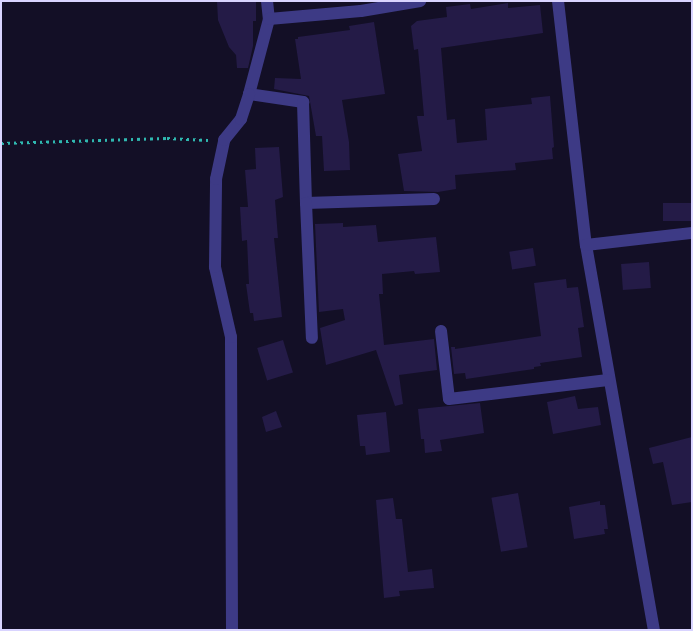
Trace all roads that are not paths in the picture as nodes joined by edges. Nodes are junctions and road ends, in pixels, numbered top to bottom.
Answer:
1 (267, 1) edge
2 (420, 1) edge
3 (558, 1) edge
4 (270, 19) junction
5 (250, 94) junction
6 (434, 199) dead end
7 (306, 203) junction
8 (692, 233) edge
9 (586, 245) junction
10 (441, 331) dead end
11 (312, 338) dead end
12 (608, 380) junction
13 (232, 630) edge
14 (654, 630) edge

1 - 4 street
2 - 4 street
3 - 9 street
4 - 5 street
5 - 7 street
5 - 13 street
6 - 7 street
7 - 11 street
8 - 9 street
9 - 12 street
10 - 12 street
12 - 14 street

